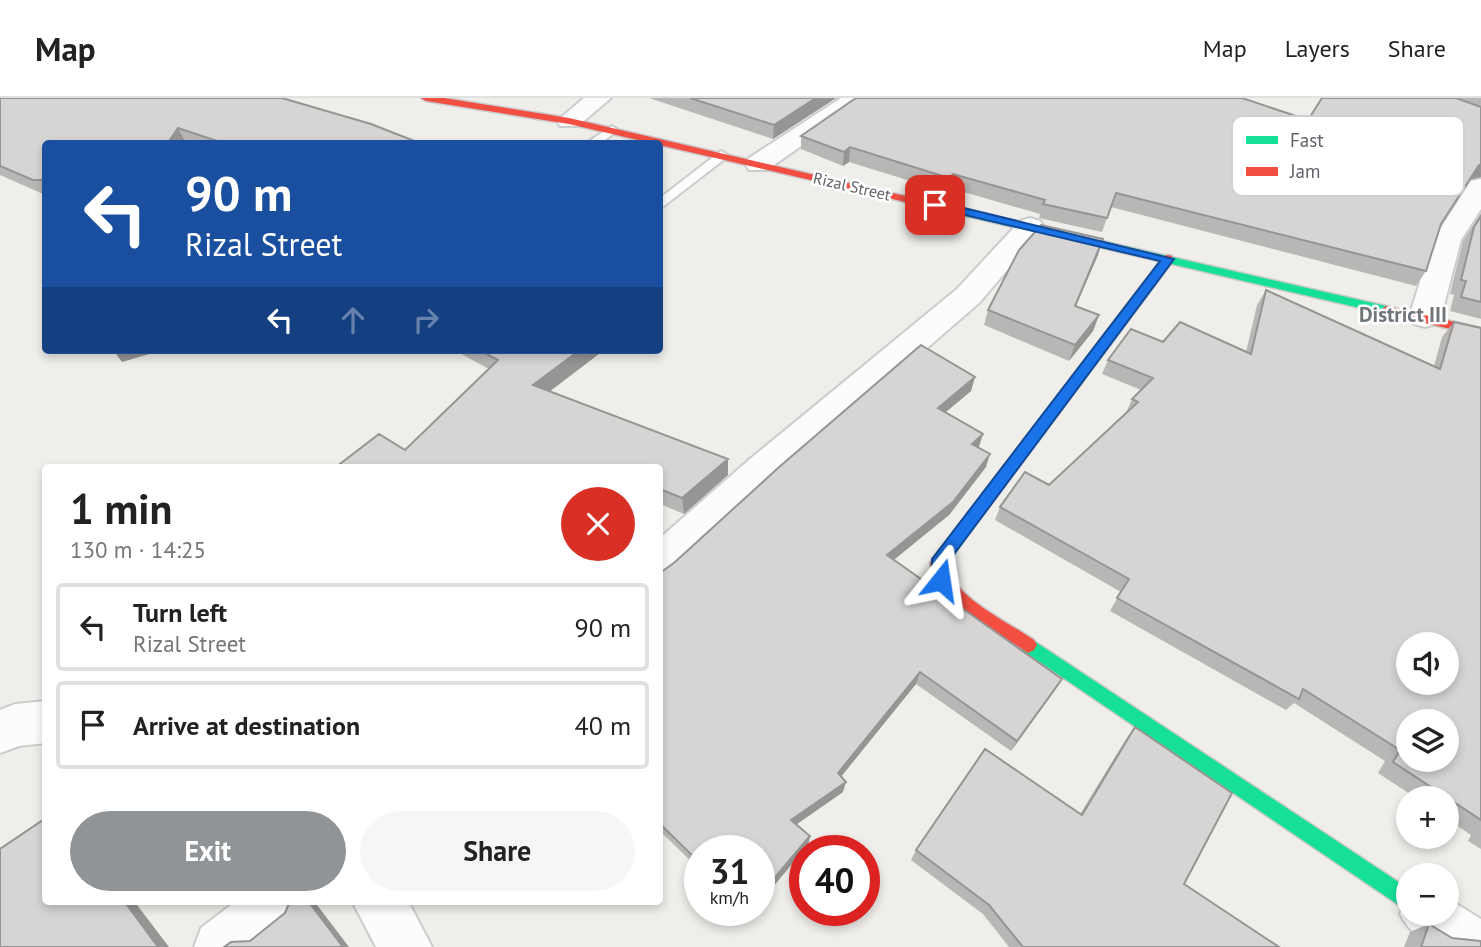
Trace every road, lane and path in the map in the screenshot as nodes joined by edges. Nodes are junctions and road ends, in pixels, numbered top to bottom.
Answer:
1 (426, 98) edge
2 (600, 98) edge
3 (857, 98) edge
4 (569, 121) junction
5 (612, 130) junction
6 (597, 140) edge
7 (656, 140) edge
8 (663, 142) edge
9 (721, 155) junction
10 (758, 164) junction
11 (1481, 187) edge
12 (663, 203) edge
13 (1030, 227) junction
14 (1168, 259) junction
15 (1425, 317) junction
16 (1481, 332) edge
17 (663, 559) edge
18 (42, 723) edge
19 (0, 732) edge
20 (1396, 893) edge
21 (273, 905) edge
22 (380, 905) edge
23 (1444, 926) edge
24 (220, 947) edge
25 (406, 947) edge
26 (1476, 947) edge

1 - 4 main road, Rizal Street
2 - 4 street
3 - 10 street
4 - 5 main road, Rizal Street
5 - 6 lane
5 - 7 main road, Rizal Street
8 - 9 main road, Rizal Street
9 - 10 main road, Rizal Street
9 - 12 lane
10 - 13 main road, Rizal Street
11 - 15 street
13 - 14 main road, Rizal Street
13 - 17 street
14 - 15 main road, Rizal Street
14 - 20 main road
15 - 16 main road, Rizal Street
18 - 19 street
21 - 24 street
22 - 25 street
23 - 26 street

